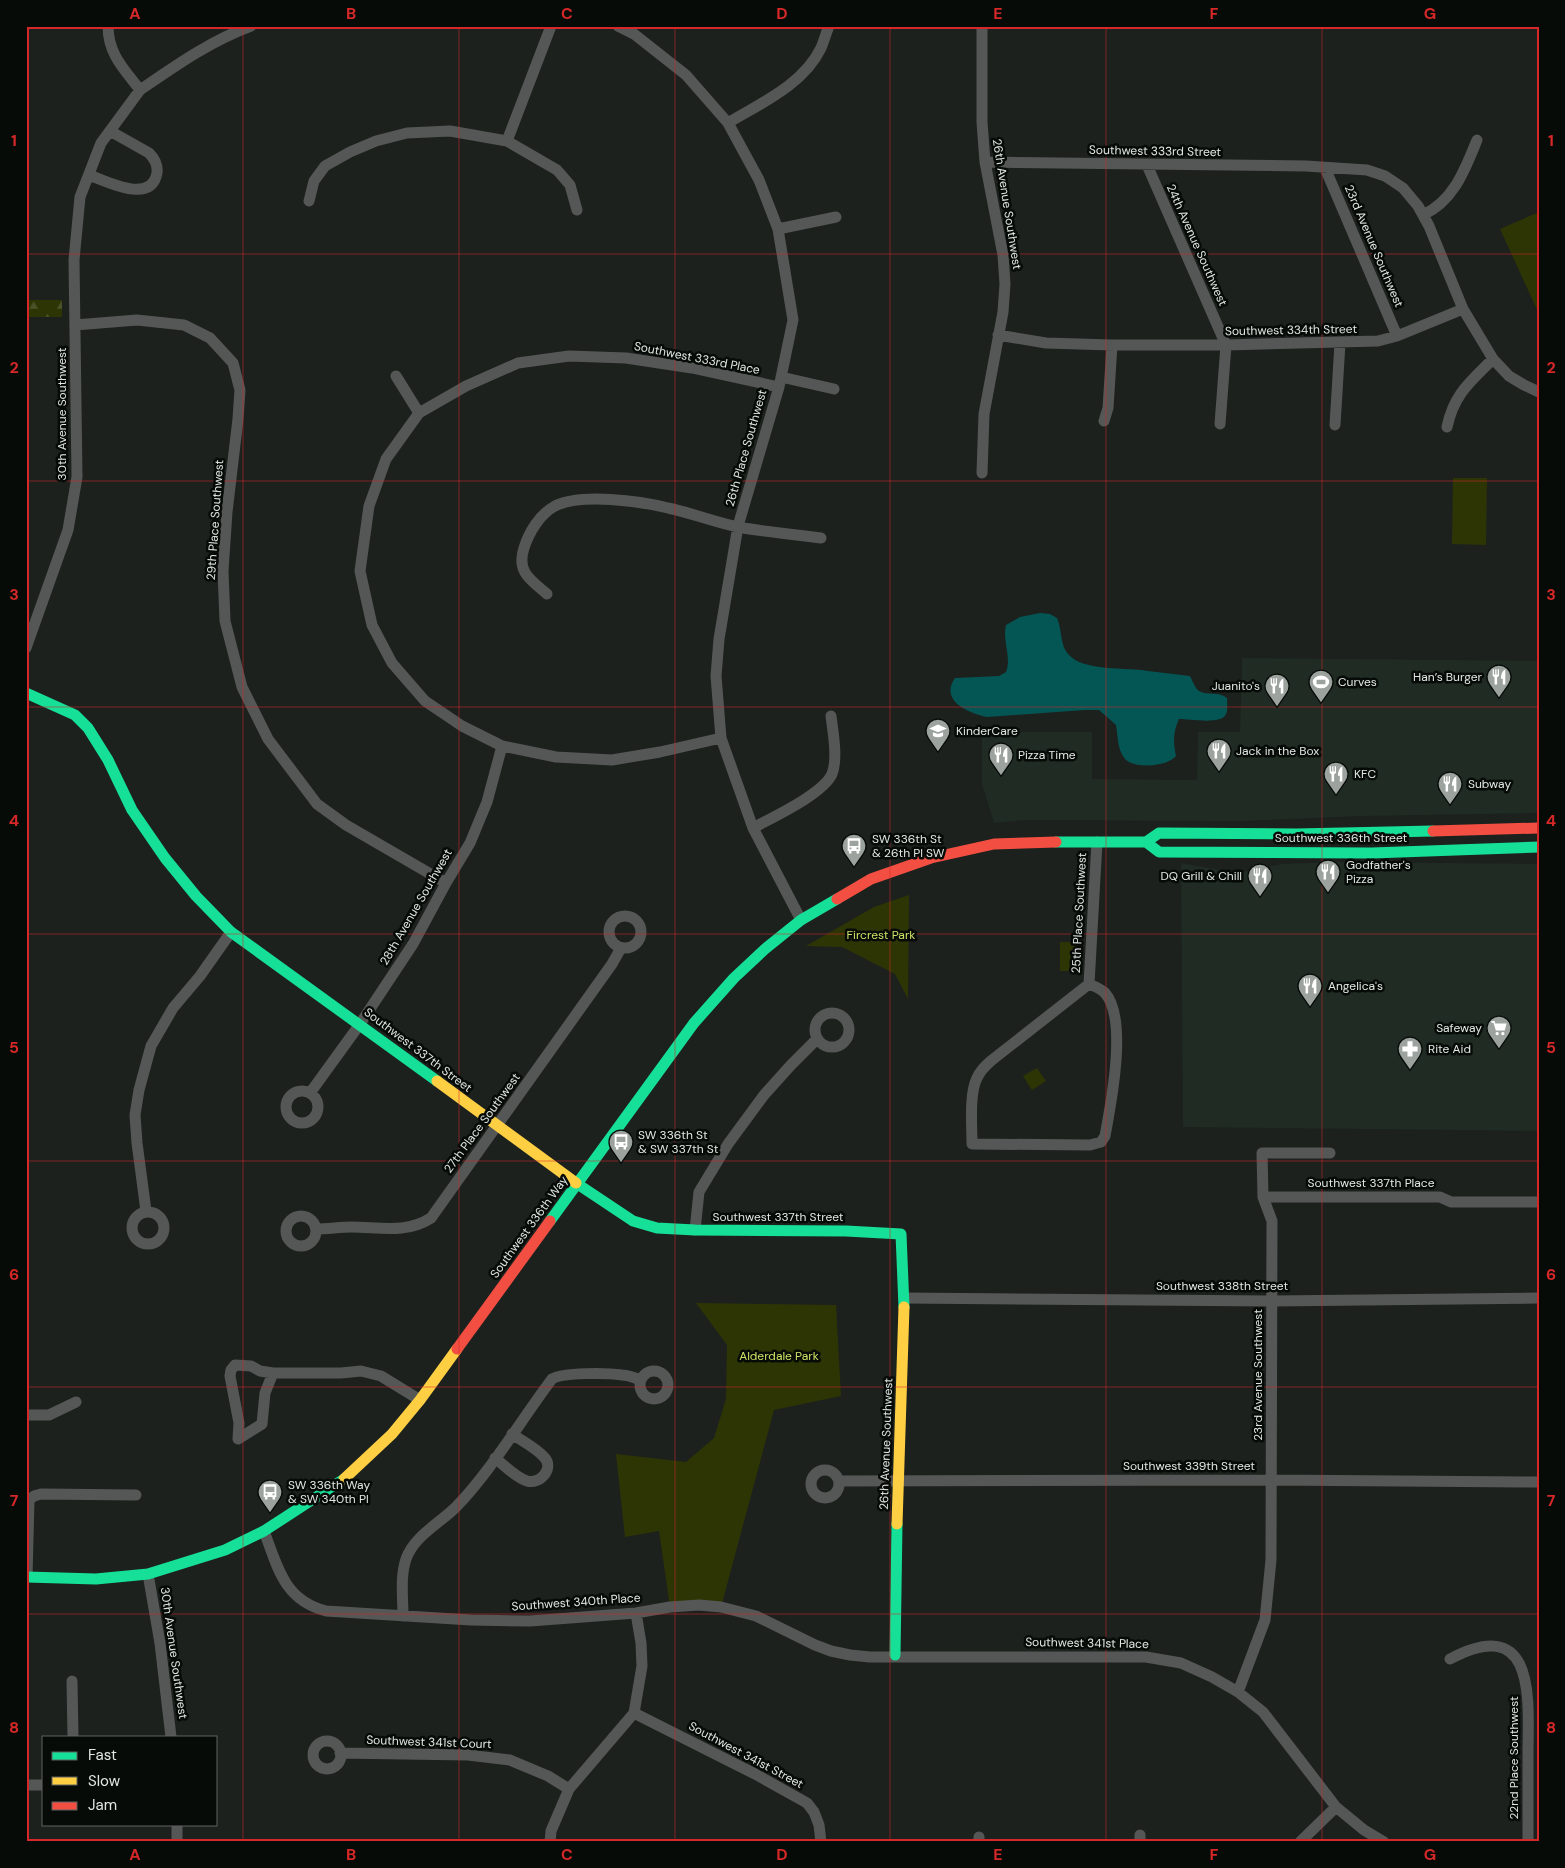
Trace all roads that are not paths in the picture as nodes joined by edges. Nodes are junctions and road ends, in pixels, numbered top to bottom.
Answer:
1 (108, 26) edge
2 (251, 26) edge
3 (552, 26) edge
4 (618, 26) edge
5 (829, 26) edge
6 (982, 26) edge
7 (140, 90) junction
8 (728, 123) junction
9 (110, 131) junction
10 (1476, 140) dead end
11 (507, 141) junction
12 (986, 162) junction
13 (1148, 165) junction
14 (1325, 168) junction
15 (89, 175) junction
16 (309, 201) dead end
17 (577, 210) dead end
18 (1423, 215) junction
19 (836, 217) dead end
20 (778, 229) junction
21 (1463, 309) junction
22 (75, 325) junction
23 (998, 336) junction
24 (1397, 336) junction
25 (1340, 343) junction
26 (1112, 345) junction
27 (1226, 345) junction
28 (1493, 359) junction
29 (396, 376) dead end
30 (780, 382) junction
31 (834, 389) dead end
32 (1539, 392) edge
33 (419, 413) junction
34 (1104, 421) dead end
35 (1220, 424) dead end
36 (1335, 425) dead end
37 (1447, 427) dead end
38 (982, 473) dead end
39 (738, 526) junction
40 (821, 538) dead end
41 (547, 594) dead end
42 (26, 648) edge
43 (26, 693) edge
44 (831, 716) dead end
45 (721, 738) junction
46 (502, 746) junction
47 (753, 828) junction
48 (1539, 828) edge
49 (1400, 832) junction
50 (1097, 842) junction
51 (1146, 842) junction
52 (1539, 847) edge
53 (1348, 853) junction
54 (446, 883) junction
55 (801, 920) junction
56 (231, 932) junction
57 (621, 948) dead end
58 (1089, 984) junction
59 (360, 1024) junction
60 (817, 1039) dead end
61 (310, 1093) dead end
62 (497, 1127) junction
63 (1330, 1152) dead end
64 (577, 1184) junction
65 (1263, 1197) junction
66 (1539, 1202) edge
67 (146, 1211) dead end
68 (316, 1230) dead end
69 (694, 1230) junction
70 (902, 1234) joint
71 (904, 1298) junction
72 (1539, 1298) edge
73 (1272, 1301) junction
74 (273, 1373) junction
75 (641, 1380) dead end
76 (420, 1400) junction
77 (76, 1402) dead end
78 (26, 1415) edge
79 (512, 1434) junction
80 (495, 1458) junction
81 (1272, 1480) junction
82 (839, 1481) dead end
83 (898, 1481) junction
84 (1539, 1482) edge
85 (136, 1495) dead end
86 (264, 1531) junction
87 (148, 1574) junction
88 (26, 1577) edge
89 (636, 1613) junction
90 (403, 1616) junction
91 (895, 1655) junction
92 (1450, 1659) dead end
93 (72, 1681) dead end
94 (1238, 1692) junction
95 (634, 1713) junction
96 (73, 1736) edge
97 (172, 1736) edge
98 (340, 1753) dead end
99 (26, 1785) edge
100 (42, 1785) edge
101 (570, 1789) junction
102 (1336, 1807) junction
103 (177, 1826) edge
104 (177, 1842) edge
105 (550, 1842) edge
106 (821, 1842) edge
107 (1300, 1842) edge
108 (1384, 1842) edge
109 (1528, 1842) edge

1 - 7 street
2 - 7 street, 30th Avenue Southwest
3 - 11 street
4 - 8 street, 26th Place Southwest
5 - 8 street
6 - 12 street, 26th Avenue Southwest
7 - 9 street, 30th Avenue Southwest
8 - 20 street, 26th Place Southwest
9 - 15 street, 30th Avenue Southwest
9 - 15 street
10 - 18 street
11 - 16 street
11 - 17 street
12 - 13 street, Southwest 333rd Street
12 - 23 street, 26th Avenue Southwest
13 - 14 street, Southwest 333rd Street
13 - 27 street, 24th Avenue Southwest
14 - 18 street
14 - 24 street, 23rd Avenue Southwest
15 - 22 street, 30th Avenue Southwest
18 - 21 street
19 - 20 street
20 - 30 street, 26th Place Southwest
21 - 24 street, Southwest 334th Street
21 - 28 street
22 - 42 street, 30th Avenue Southwest
22 - 54 street, 29th Place Southwest
23 - 26 street, Southwest 334th Street
23 - 38 street, 26th Avenue Southwest
24 - 25 street, Southwest 334th Street
25 - 27 street, Southwest 334th Street
25 - 36 street
26 - 27 street, Southwest 334th Street
26 - 34 street
27 - 35 street, 24th Avenue Southwest
28 - 32 street
28 - 37 street
29 - 33 street
30 - 31 street, Southwest 333rd Place
30 - 33 street, Southwest 333rd Place
30 - 39 street, 26th Place Southwest
33 - 46 street
39 - 40 street
39 - 41 street
39 - 45 street, 26th Place Southwest
43 - 56 main road, Southwest 337th Street
44 - 47 street
45 - 46 street
45 - 47 street, 26th Place Southwest
46 - 54 street, 28th Avenue Southwest
47 - 55 street, 26th Place Southwest
48 - 49 main road, Southwest 336th Street
49 - 51 main road, Southwest 336th Street
49 - 53 main road
50 - 51 main road, Southwest 336th Street
50 - 55 main road, Southwest 336th Street
50 - 58 street, 25th Place Southwest
51 - 53 main road, Southwest 336th Street
52 - 53 main road, Southwest 336th Street
54 - 59 street, 28th Avenue Southwest
55 - 64 main road, Southwest 336th Way
56 - 59 main road, Southwest 337th Street
56 - 67 street
57 - 62 street, 27th Place Southwest
58 - 58 street, 25th Place Southwest
59 - 61 street, 28th Avenue Southwest
59 - 62 main road, Southwest 337th Street
60 - 69 street
62 - 64 main road, Southwest 337th Street
62 - 68 street, 27th Place Southwest
63 - 65 street, 23rd Avenue Southwest
64 - 69 main road, Southwest 337th Street
64 - 76 main road, Southwest 336th Way
65 - 66 street, Southwest 337th Place
65 - 73 street, 23rd Avenue Southwest
69 - 70 main road, Southwest 337th Street
70 - 71 main road, 26th Avenue Southwest
71 - 73 street, Southwest 338th Street
71 - 83 main road, 26th Avenue Southwest
72 - 73 street, Southwest 338th Street
73 - 81 street, 23rd Avenue Southwest
74 - 74 street
74 - 76 street
75 - 79 street
76 - 86 main road, Southwest 336th Way
77 - 78 street
79 - 80 street
79 - 80 street
80 - 90 street
81 - 83 street, Southwest 339th Street
81 - 84 street, Southwest 339th Street
81 - 94 street, 23rd Avenue Southwest
82 - 83 street, Southwest 339th Street
83 - 91 main road, 26th Avenue Southwest
85 - 88 street
86 - 87 main road, Southwest 336th Way
86 - 90 street, Southwest 340th Place
87 - 88 main road, Southwest 336th Way
87 - 97 street, 30th Avenue Southwest
89 - 90 street, Southwest 340th Place
89 - 91 street, Southwest 340th Place
89 - 95 street
91 - 94 street, Southwest 341st Place
92 - 109 street, 22nd Place Southwest
93 - 96 street
94 - 102 street, Southwest 341st Place
95 - 101 street
95 - 106 street, Southwest 341st Street
98 - 101 street, Southwest 341st Court
99 - 100 street
101 - 105 street
102 - 107 street
102 - 108 street, Southwest 341st Place
103 - 104 street

